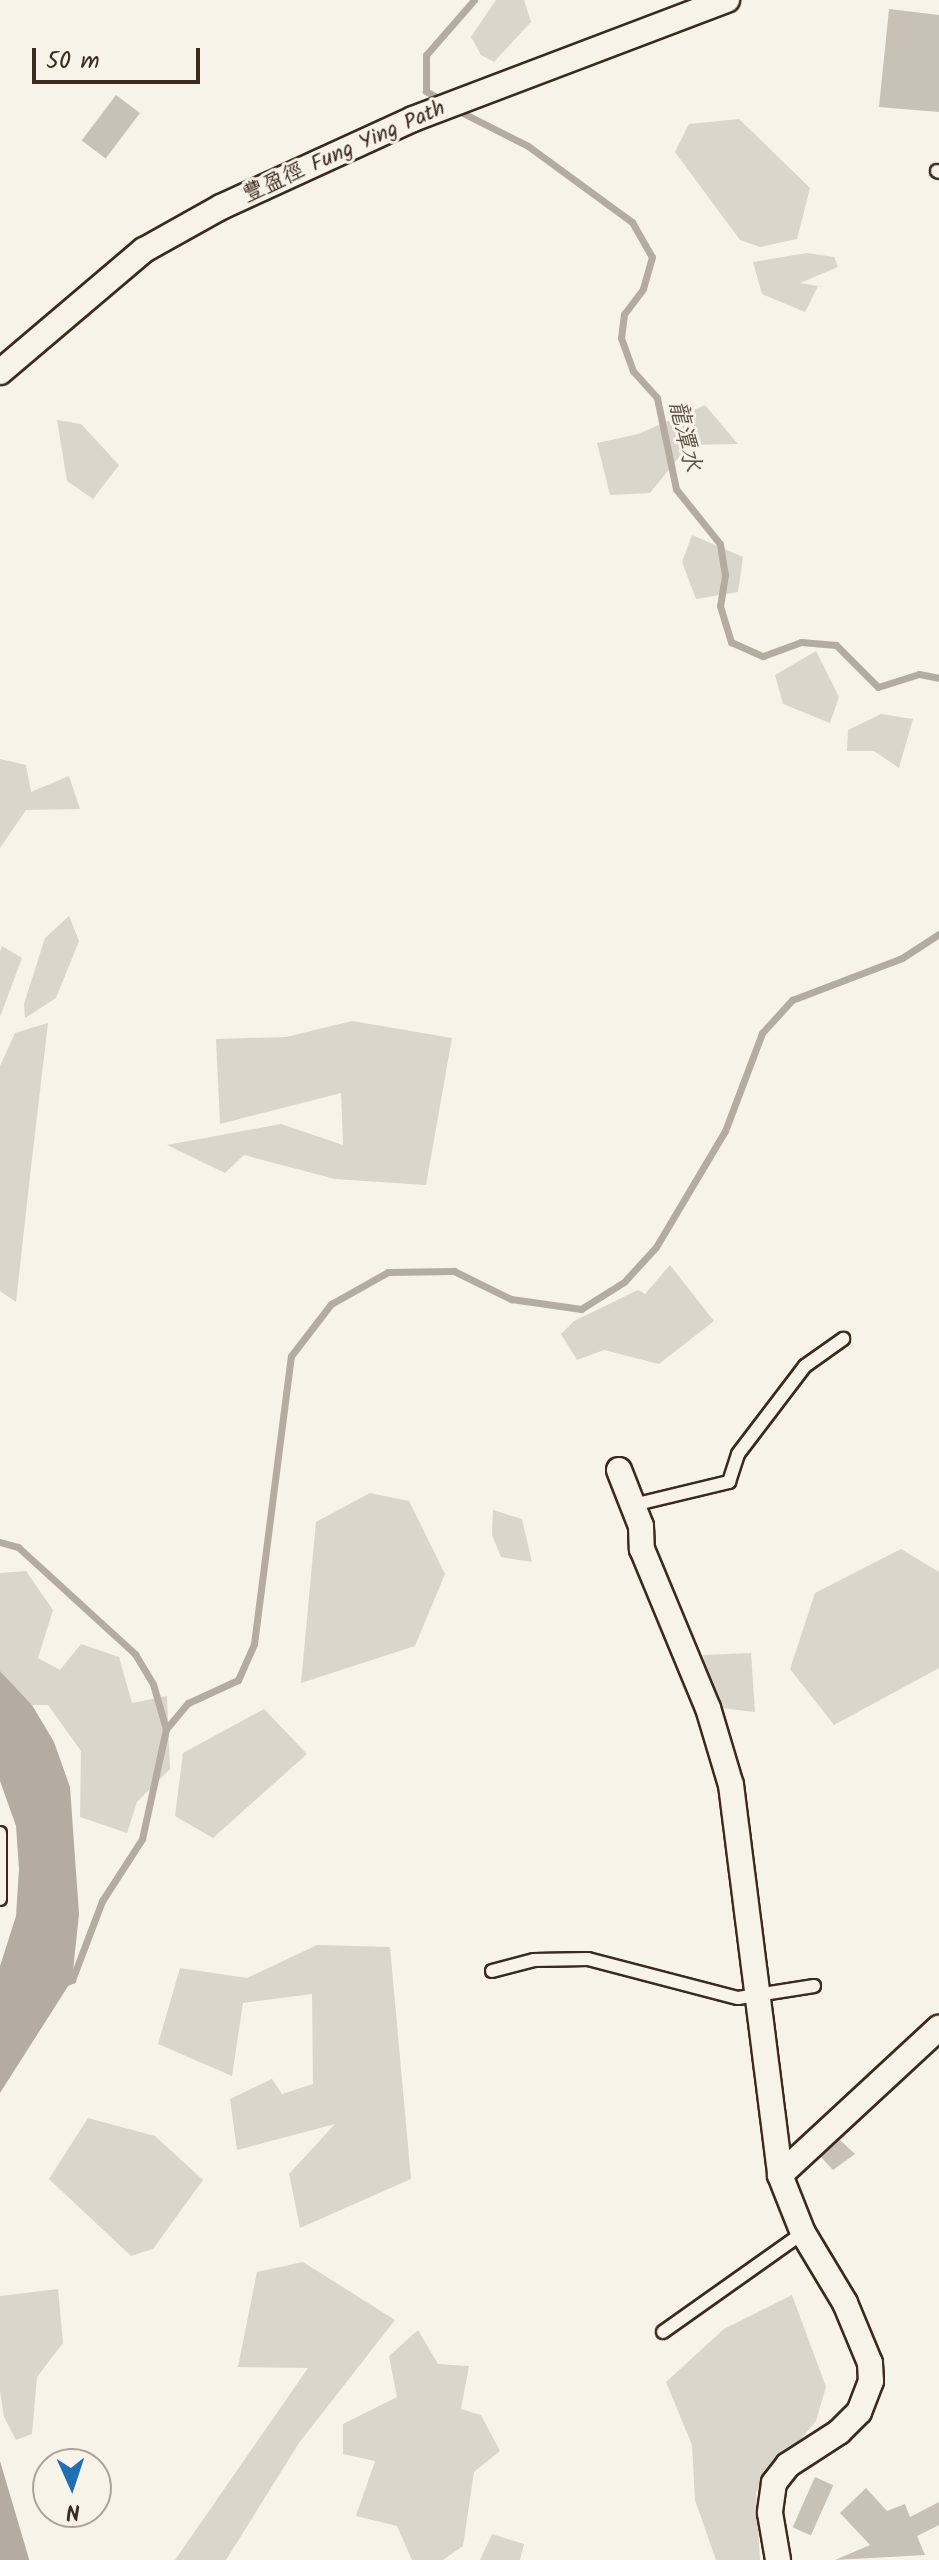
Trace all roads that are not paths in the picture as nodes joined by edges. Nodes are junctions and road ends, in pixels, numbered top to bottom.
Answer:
1 (727, 0) edge
2 (0, 372) edge
3 (843, 1339) dead end
4 (619, 1470) dead end
5 (633, 1505) junction
6 (0, 1833) edge
7 (0, 1899) edge
8 (492, 1971) dead end
9 (814, 1986) dead end
10 (756, 1999) junction
11 (939, 2028) edge
12 (780, 2175) junction
13 (803, 2233) junction
14 (663, 2332) dead end
15 (778, 2560) edge

1 - 2 street, 豐盈徑 Fung Ying Path
3 - 5 lane
4 - 5 street
5 - 10 street
6 - 7 lane
8 - 10 lane
9 - 10 lane
10 - 12 street
11 - 12 street
12 - 13 street
13 - 14 lane
13 - 15 street

